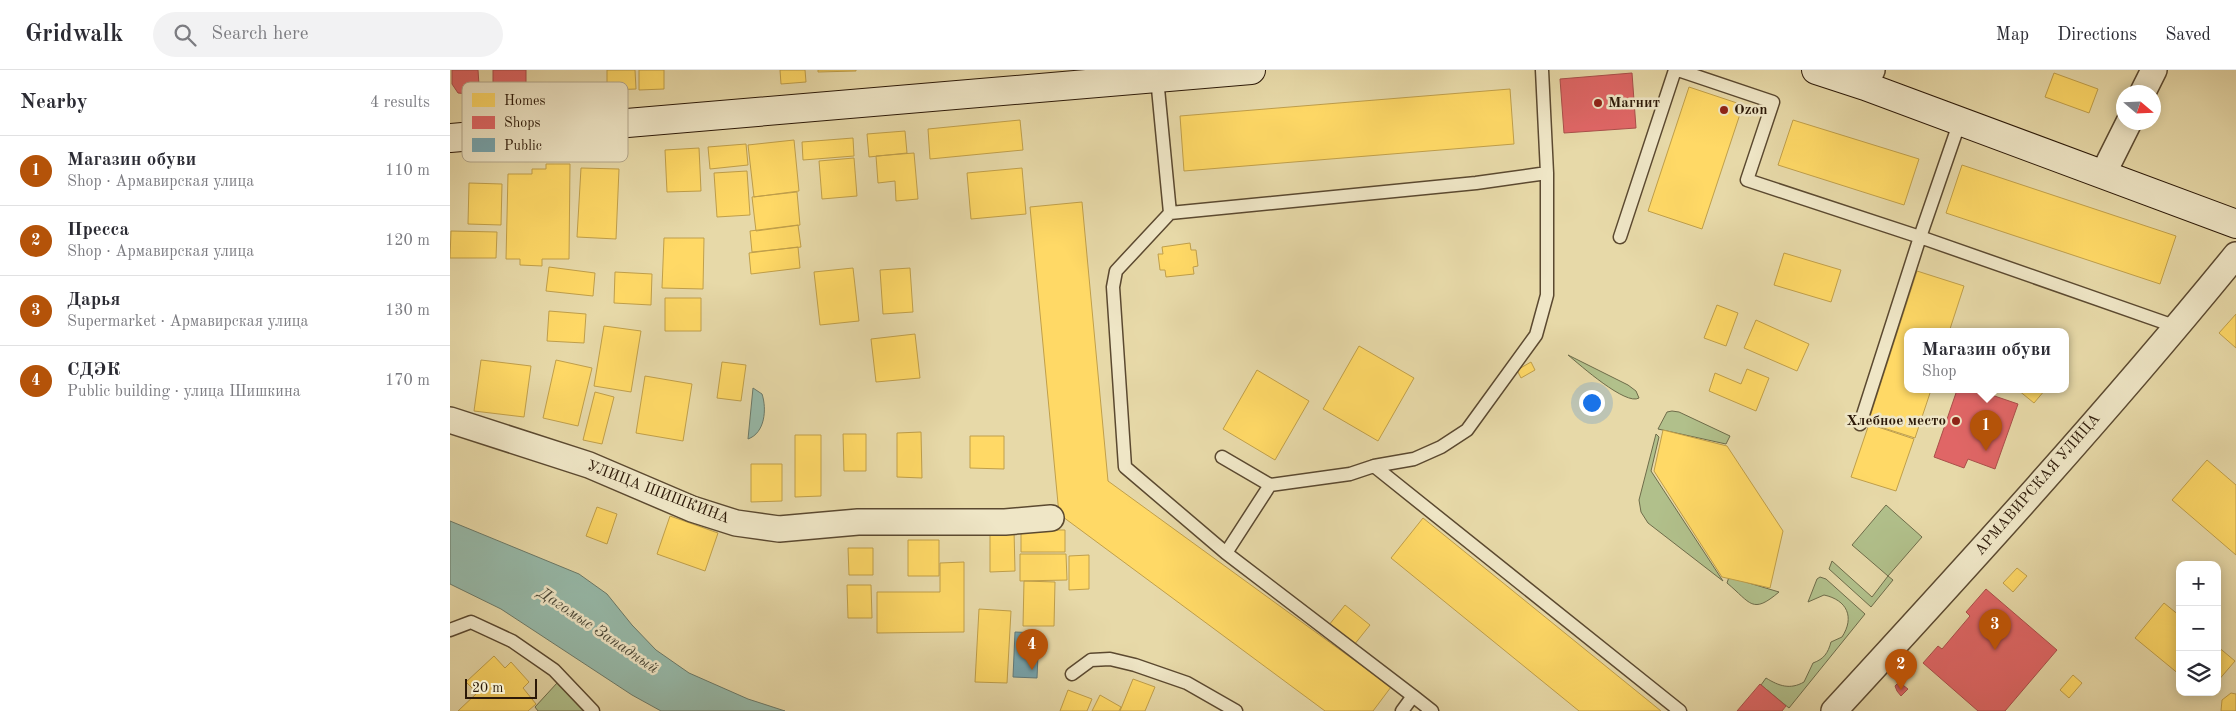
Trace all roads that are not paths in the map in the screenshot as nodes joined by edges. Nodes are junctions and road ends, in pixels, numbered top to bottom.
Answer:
1 (1251, 70) edge
2 (1542, 70) edge
3 (1676, 70) edge
4 (1816, 70) edge
5 (2154, 70) edge
6 (1157, 78) junction
7 (1869, 78) edge
8 (2146, 85) edge
9 (1960, 122) junction
10 (628, 123) edge
11 (2125, 130) edge
12 (1546, 173) junction
13 (2103, 174) junction
14 (1170, 213) junction
15 (2236, 224) edge
16 (1620, 237) dead end
17 (1920, 237) junction
18 (2236, 255) edge
19 (2177, 327) junction
20 (450, 420) edge
21 (1860, 424) dead end
22 (1222, 457) dead end
23 (1374, 466) junction
24 (1270, 485) junction
25 (1051, 518) dead end
26 (1226, 553) junction
27 (450, 630) edge
28 (1072, 674) dead end
29 (1413, 696) junction
30 (593, 711) edge
31 (1236, 711) edge
32 (1402, 711) edge
33 (1432, 711) edge
34 (1680, 711) edge
35 (1834, 711) edge

1 - 6 main road
2 - 12 lane
3 - 16 lane
3 - 17 lane
4 - 7 main road
5 - 8 street
6 - 10 main road
6 - 14 lane
7 - 9 main road
9 - 13 main road
9 - 17 lane
11 - 13 street
12 - 14 lane
12 - 23 lane
13 - 15 main road
14 - 26 lane
17 - 19 lane
17 - 21 lane
18 - 19 street, АРМАВИРСКАЯ УЛИЦА
19 - 35 street, АРМАВИРСКАЯ УЛИЦА
20 - 25 street, УЛИЦА ШИШКИНА
22 - 24 lane
23 - 24 lane
23 - 34 lane
24 - 26 lane
26 - 29 lane
27 - 30 lane
28 - 31 lane
29 - 32 lane
29 - 33 lane

